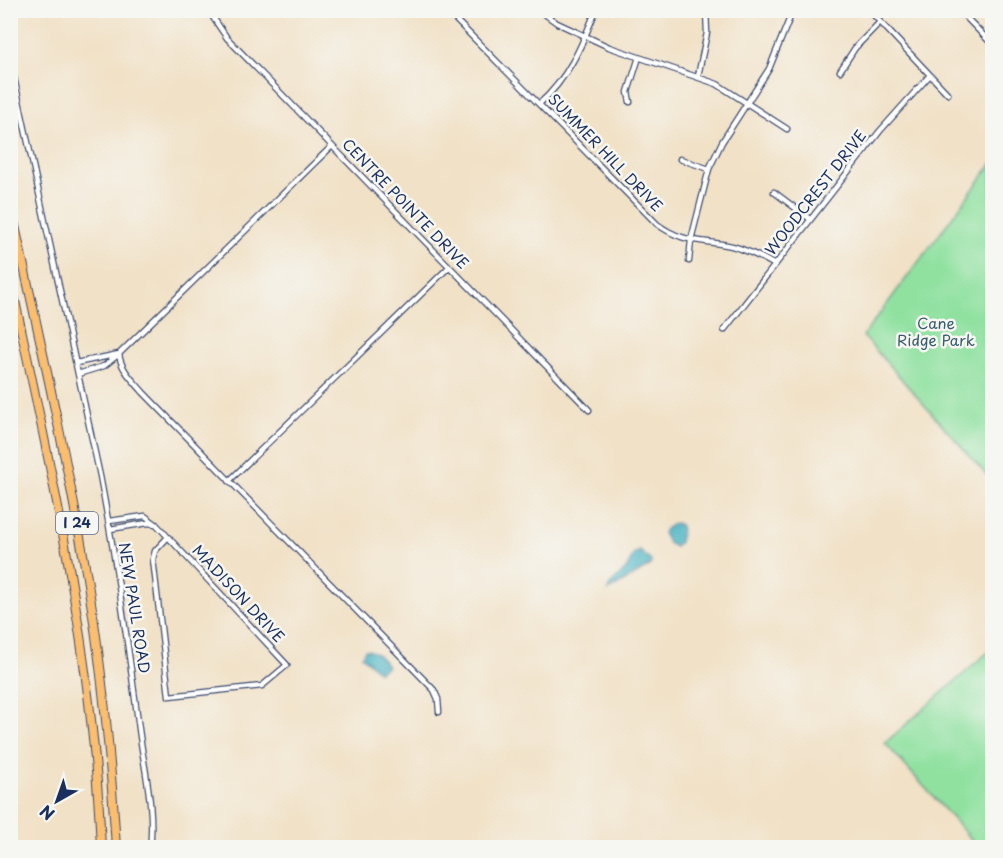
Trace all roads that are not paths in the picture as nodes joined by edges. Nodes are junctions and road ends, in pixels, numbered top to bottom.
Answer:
1 (208, 10) edge
2 (446, 10) edge
3 (539, 10) edge
4 (596, 10) edge
5 (706, 10) edge
6 (793, 10) edge
7 (869, 10) edge
8 (959, 10) edge
9 (880, 22) junction
10 (585, 36) junction
11 (988, 40) dead end
12 (639, 57) junction
13 (10, 59) edge
14 (840, 71) dead end
15 (930, 75) junction
16 (698, 76) junction
17 (948, 94) dead end
18 (630, 102) dead end
19 (747, 103) junction
20 (539, 104) junction
21 (787, 129) dead end
22 (332, 146) junction
23 (680, 159) dead end
24 (709, 169) junction
25 (774, 192) dead end
26 (10, 203) edge
27 (810, 219) junction
28 (691, 240) junction
29 (689, 261) dead end
30 (775, 265) junction
31 (449, 267) junction
32 (10, 278) edge
33 (10, 303) edge
34 (724, 330) dead end
35 (119, 354) junction
36 (27, 357) junction
37 (76, 363) junction
38 (78, 374) junction
39 (589, 410) dead end
40 (229, 481) junction
41 (129, 518) junction
42 (108, 521) junction
43 (156, 524) junction
44 (131, 526) junction
45 (110, 529) junction
46 (168, 537) junction
47 (439, 712) dead end
48 (101, 848) edge
49 (116, 848) edge
50 (150, 848) edge

1 - 22 street, CENTRE POINTE DRIVE
2 - 20 street, SUMMER HILL DRIVE
3 - 10 street
4 - 10 street
5 - 16 street
6 - 19 street
7 - 9 street
8 - 11 street
9 - 14 street
9 - 15 street
10 - 12 street
10 - 20 street
12 - 16 street
12 - 18 street
13 - 37 street, NEW PAUL ROAD
15 - 17 street
15 - 27 street, WOODCREST DRIVE
16 - 19 street
19 - 21 street
19 - 24 street
20 - 28 street, SUMMER HILL DRIVE
22 - 31 street, CENTRE POINTE DRIVE
22 - 35 street
23 - 24 street
24 - 28 street
25 - 27 street
26 - 49 highway, I 24
27 - 30 street, WOODCREST DRIVE
28 - 29 street
28 - 30 street, SUMMER HILL DRIVE
30 - 34 street, WOODCREST DRIVE
31 - 39 street, CENTRE POINTE DRIVE
31 - 40 street
32 - 36 highway, I 24
33 - 36 highway
35 - 37 street
35 - 38 street
35 - 40 street
36 - 48 highway, I 24
37 - 38 street, NEW PAUL ROAD
38 - 42 street, NEW PAUL ROAD
40 - 47 street
41 - 42 street
41 - 43 street
41 - 44 street
42 - 45 street, NEW PAUL ROAD
43 - 44 street
43 - 46 street, MADISON DRIVE
44 - 45 street
45 - 50 street, NEW PAUL ROAD
46 - 46 street, MADISON DRIVE

